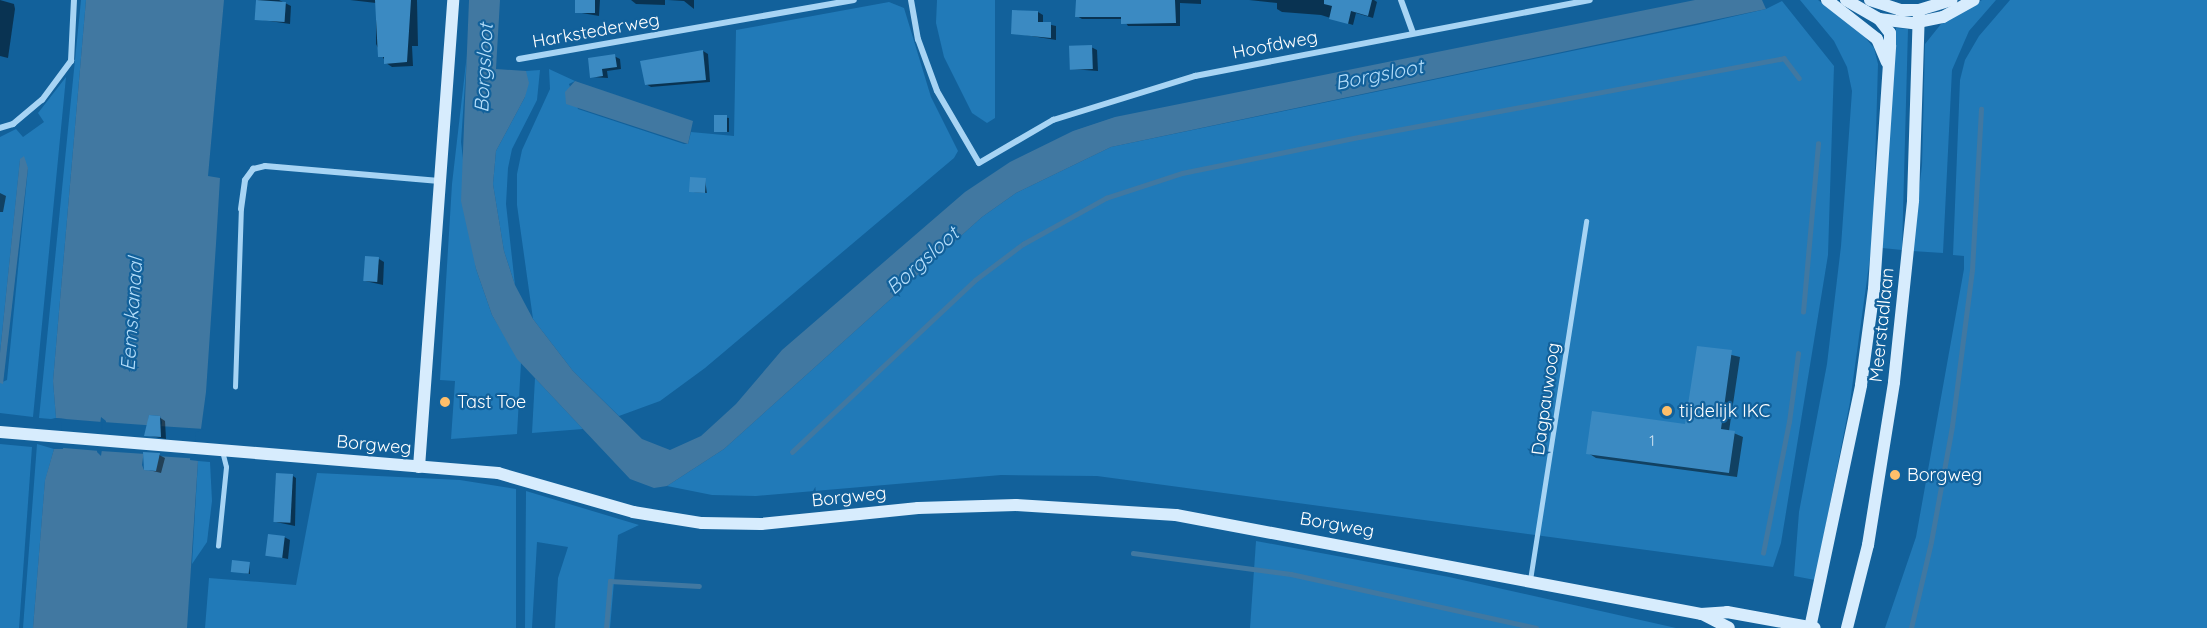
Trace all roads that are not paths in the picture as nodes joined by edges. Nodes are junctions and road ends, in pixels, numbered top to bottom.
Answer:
1 (69, 0) edge
2 (74, 0) edge
3 (453, 0) edge
4 (854, 0) edge
5 (911, 0) edge
6 (1401, 0) edge
7 (1590, 0) edge
8 (1827, 0) edge
9 (1846, 0) edge
10 (1870, 0) edge
11 (1951, 0) edge
12 (1974, 0) edge
13 (74, 10) junction
14 (1919, 16) junction
15 (1880, 19) junction
16 (1413, 33) junction
17 (519, 59) dead end
18 (1888, 64) junction
19 (0, 128) edge
20 (439, 181) junction
21 (241, 209) joint
22 (1586, 220) dead end
23 (235, 387) dead end
24 (0, 432) edge
25 (222, 451) junction
26 (419, 467) junction
27 (218, 546) dead end
28 (1530, 580) junction
29 (1701, 614) junction
30 (1812, 627) edge
31 (1729, 628) edge
32 (1847, 628) edge

1 - 13 street
2 - 13 street
3 - 20 main road
4 - 17 street, Harkstederweg
5 - 16 street, Hoofdweg
6 - 16 street
7 - 16 street, Hoofdweg
8 - 18 main road, Meerstadlaan
9 - 15 main road
10 - 14 main road
11 - 14 main road
12 - 14 main road
13 - 19 street
14 - 15 main road
14 - 32 main road, Meerstadlaan
15 - 18 main road, Meerstadlaan
18 - 30 main road, Meerstadlaan
20 - 21 street
20 - 26 main road
21 - 23 lane
22 - 28 lane, Dagpauwoog
24 - 25 main road, Borgweg
25 - 26 main road, Borgweg
25 - 27 lane
26 - 28 main road, Borgweg
28 - 29 main road, Borgweg
29 - 30 main road, Borgweg
29 - 31 main road, Borgweg

